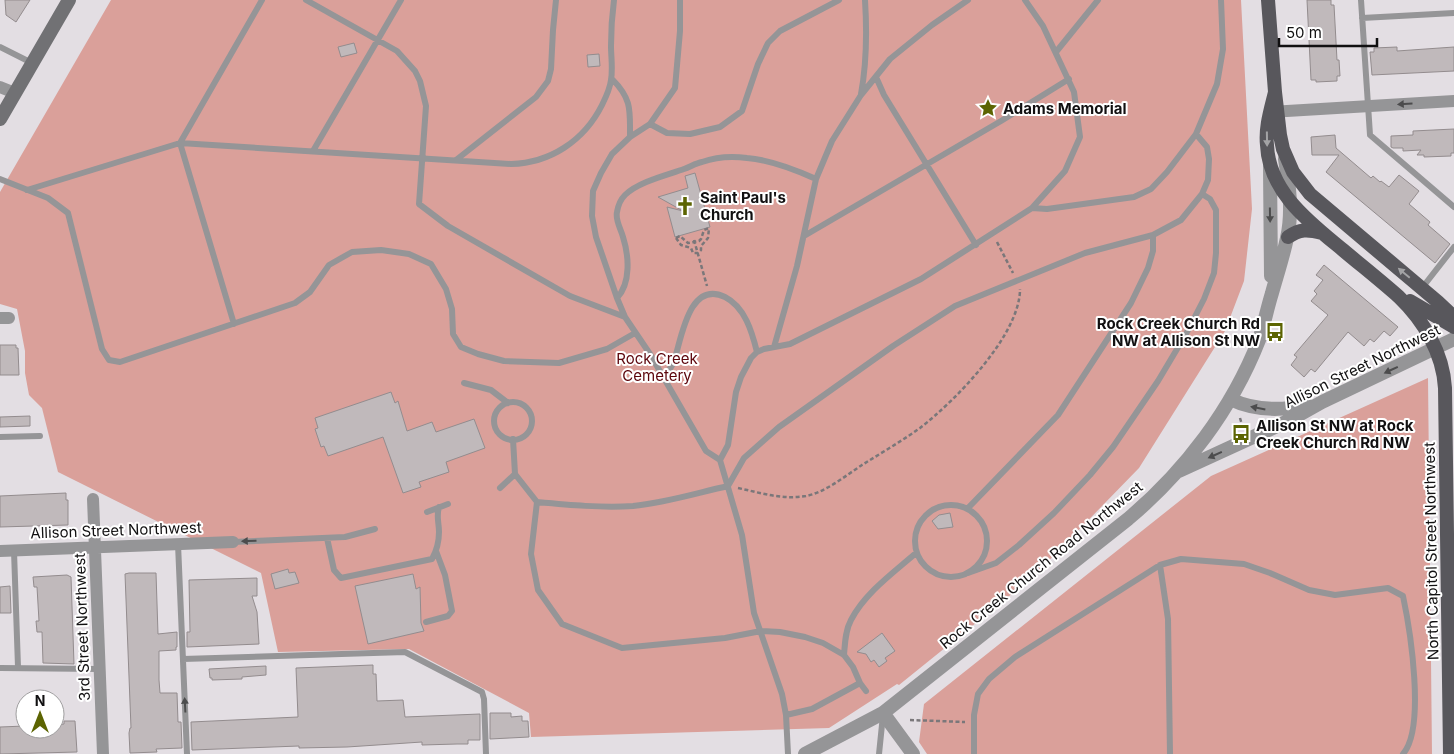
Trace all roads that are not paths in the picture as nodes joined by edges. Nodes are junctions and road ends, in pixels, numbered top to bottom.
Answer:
1 (69, 0) edge
2 (262, 0) edge
3 (306, 0) edge
4 (401, 0) edge
5 (556, 0) edge
6 (614, 0) edge
7 (680, 0) edge
8 (839, 0) edge
9 (865, 0) edge
10 (968, 0) edge
11 (1025, 0) edge
12 (1098, 0) edge
13 (1221, 0) edge
14 (1268, 0) edge
15 (1361, 0) edge
16 (1454, 13) edge
17 (1362, 18) junction
18 (377, 41) junction
19 (0, 47) edge
20 (1056, 52) junction
21 (32, 63) junction
22 (876, 77) junction
23 (612, 79) junction
24 (1069, 79) junction
25 (0, 87) edge
26 (15, 93) junction
27 (861, 95) junction
28 (1454, 101) edge
29 (1367, 106) junction
30 (1274, 111) junction
31 (0, 119) edge
32 (650, 124) junction
33 (1196, 134) junction
34 (630, 137) junction
35 (180, 143) junction
36 (1283, 148) junction
37 (314, 151) junction
38 (423, 158) junction
39 (456, 160) junction
40 (926, 164) junction
41 (1270, 167) junction
42 (0, 179) edge
43 (816, 179) junction
44 (27, 190) junction
45 (1202, 194) junction
46 (1290, 201) junction
47 (1454, 207) edge
48 (1032, 208) junction
49 (1323, 233) junction
50 (1153, 235) junction
51 (804, 236) junction
52 (1288, 237) junction
53 (976, 245) junction
54 (1454, 247) edge
55 (1422, 288) junction
56 (1390, 289) junction
57 (617, 298) junction
58 (1270, 299) junction
59 (625, 317) junction
60 (1454, 317) edge
61 (234, 324) junction
62 (1454, 328) edge
63 (635, 333) junction
64 (1454, 339) edge
65 (774, 347) junction
66 (1435, 349) junction
67 (757, 352) junction
68 (1454, 370) edge
69 (663, 376) junction
70 (464, 383) dead end
71 (1230, 399) junction
72 (1322, 402) junction
73 (508, 403) junction
74 (40, 436) dead end
75 (0, 437) edge
76 (513, 439) junction
77 (720, 460) junction
78 (1176, 472) junction
79 (515, 474) junction
80 (728, 486) junction
81 (500, 488) dead end
82 (93, 499) dead end
83 (537, 502) junction
84 (448, 504) dead end
85 (439, 508) junction
86 (968, 508) junction
87 (427, 512) dead end
88 (375, 529) dead end
89 (327, 538) junction
90 (228, 542) joint
91 (178, 544) junction
92 (96, 548) junction
93 (0, 551) edge
94 (14, 551) junction
95 (436, 551) junction
96 (916, 553) junction
97 (1160, 565) junction
98 (1451, 572) edge
99 (968, 573) junction
100 (426, 622) dead end
101 (761, 631) junction
102 (844, 655) junction
103 (183, 660) junction
104 (18, 667) junction
105 (0, 668) edge
106 (100, 669) junction
107 (860, 683) junction
108 (866, 692) dead end
109 (883, 713) junction
110 (786, 715) junction
111 (104, 754) edge
112 (187, 754) edge
113 (486, 754) edge
114 (788, 754) edge
115 (805, 754) edge
116 (879, 754) edge
117 (913, 754) edge
118 (974, 754) edge
119 (1170, 754) edge
120 (1404, 754) edge
121 (1450, 754) edge

1 - 21 main road
2 - 35 lane
3 - 18 lane
4 - 18 lane
5 - 39 lane
6 - 23 lane
7 - 32 lane
8 - 32 lane
9 - 27 lane
10 - 22 lane
11 - 20 lane
12 - 20 lane
13 - 33 lane
14 - 30 main road
15 - 17 lane
16 - 17 lane
17 - 29 lane
18 - 37 lane
18 - 38 lane
19 - 21 lane
20 - 24 lane
21 - 26 main road
22 - 27 lane
22 - 40 lane
23 - 34 lane
23 - 39 lane
24 - 40 lane
24 - 48 lane
25 - 26 street
26 - 31 main road
27 - 43 lane
28 -> 29 street
29 - 30 street
29 - 47 lane
30 - 36 main road
30 -> 41 main road
32 - 34 lane
33 - 45 lane
33 - 48 lane
34 - 57 lane
35 - 37 lane
35 - 44 lane
35 - 61 lane
36 - 46 street, Rock Creek Church Road Northwest
55 -> 36 main road
37 - 38 lane
38 - 39 lane
38 - 59 lane
40 - 51 lane
40 - 53 lane
41 - 46 main road
41 -> 58 street, Rock Creek Church Road Northwest
42 - 44 lane
43 - 51 lane
43 - 57 lane
44 - 61 lane
45 - 50 lane
45 - 99 lane
46 - 49 main road
46 - 52 street, Rock Creek Church Road Northwest
48 - 53 lane
49 - 52 main road
49 - 56 main road
50 - 80 lane
50 - 86 lane
51 - 65 lane
52 - 58 street, Rock Creek Church Road Northwest
53 - 65 lane
54 - 55 lane
55 - 60 main road
56 - 62 main road
56 - 66 main road
57 - 59 lane
58 - 71 street, Rock Creek Church Road Northwest
59 - 63 lane
61 - 63 lane
63 - 69 lane
64 - 66 street, Allison Street Northwest
65 - 67 lane
66 - 68 main road
66 -> 72 street, Allison Street Northwest
66 - 98 main road, North Capitol Street Northwest
67 - 69 lane
67 - 77 lane
69 - 77 lane
70 - 73 lane
72 -> 71 street
71 - 78 street, Rock Creek Church Road Northwest
72 -> 78 street, Allison Street Northwest
73 - 76 lane
73 - 76 lane
74 - 75 lane
76 - 79 lane
77 - 80 lane
78 - 109 street, Rock Creek Church Road Northwest
79 - 81 lane
79 - 83 lane
80 - 83 lane
80 - 101 lane
82 - 92 street, 3rd Street Northwest
83 - 101 lane
84 - 85 lane
85 - 87 lane
85 - 95 lane
86 - 96 lane
86 - 99 lane
88 - 89 lane
89 -> 90 lane
89 - 95 lane
90 - 91 street, Allison Street Northwest
91 - 92 street, Allison Street Northwest
91 - 103 lane
92 - 94 street, Allison Street Northwest
92 - 106 street, 3rd Street Northwest
93 - 94 street, Allison Street Northwest
94 - 104 lane
95 - 100 lane
96 - 99 lane
96 - 102 lane
97 - 118 lane
97 - 119 lane
97 - 120 lane
98 - 121 main road, North Capitol Street Northwest
101 - 102 lane
101 - 110 lane
102 - 107 lane
112 -> 103 lane
103 - 113 lane
104 - 105 lane
104 - 106 lane
106 - 111 street, 3rd Street Northwest
107 - 108 lane
107 - 110 lane
109 - 115 street, Rock Creek Church Road Northwest
109 - 116 lane
109 - 117 street
110 - 114 lane

